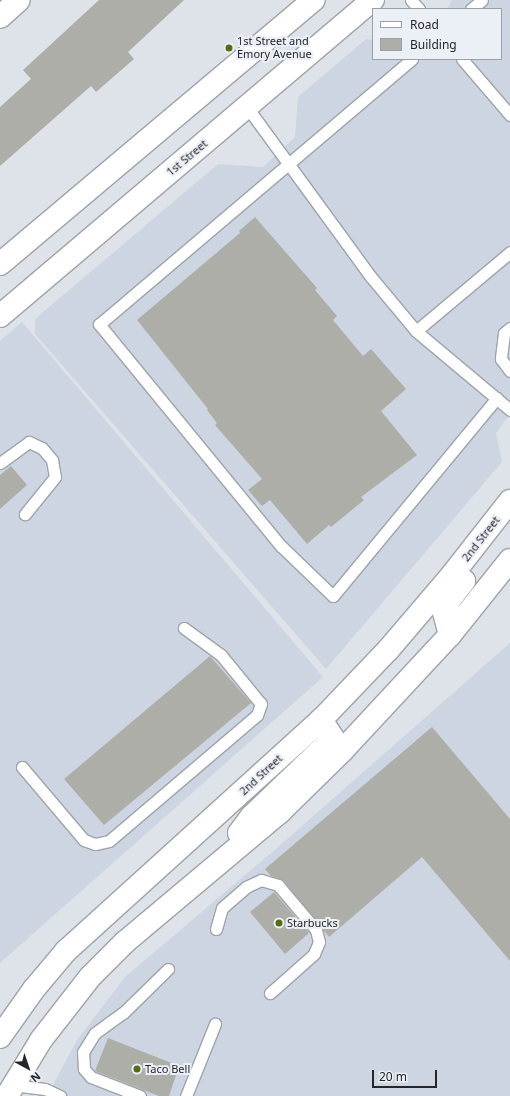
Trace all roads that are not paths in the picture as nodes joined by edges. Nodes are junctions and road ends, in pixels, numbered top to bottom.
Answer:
1 (19, 0) edge
2 (314, 0) edge
3 (373, 0) edge
4 (411, 0) edge
5 (482, 0) edge
6 (418, 8) edge
7 (472, 8) edge
8 (0, 17) edge
9 (411, 60) edge
10 (463, 60) edge
11 (247, 107) junction
12 (510, 115) edge
13 (288, 163) junction
14 (510, 252) edge
15 (0, 264) edge
16 (0, 316) edge
17 (510, 328) edge
18 (416, 332) junction
19 (510, 371) edge
20 (497, 398) junction
21 (510, 410) edge
22 (0, 463) edge
23 (510, 501) edge
24 (25, 514) dead end
25 (510, 524) edge
26 (510, 560) edge
27 (184, 628) dead end
28 (450, 635) junction
29 (321, 720) junction
30 (22, 767) dead end
31 (210, 870) junction
32 (216, 929) dead end
33 (168, 969) dead end
34 (270, 993) dead end
35 (215, 1024) dead end
36 (0, 1037) edge
37 (12, 1092) edge
38 (60, 1096) edge
39 (140, 1096) edge
40 (186, 1096) edge

1 - 8 street
2 - 15 street
3 - 11 street, 1st Street
4 - 6 lane
5 - 7 lane
9 - 13 lane
10 - 12 lane
11 - 13 lane
11 - 16 street, 1st Street
13 - 18 lane
13 - 20 lane
14 - 18 lane
17 - 19 lane
18 - 20 lane
20 - 21 lane
22 - 24 lane
23 - 29 street, 2nd Street
25 - 28 street
26 - 28 street
27 - 30 lane
28 - 31 street
29 - 31 street
29 - 36 street, 2nd Street
31 - 37 street
32 - 34 lane
33 - 39 lane
35 - 40 lane
37 - 38 lane

